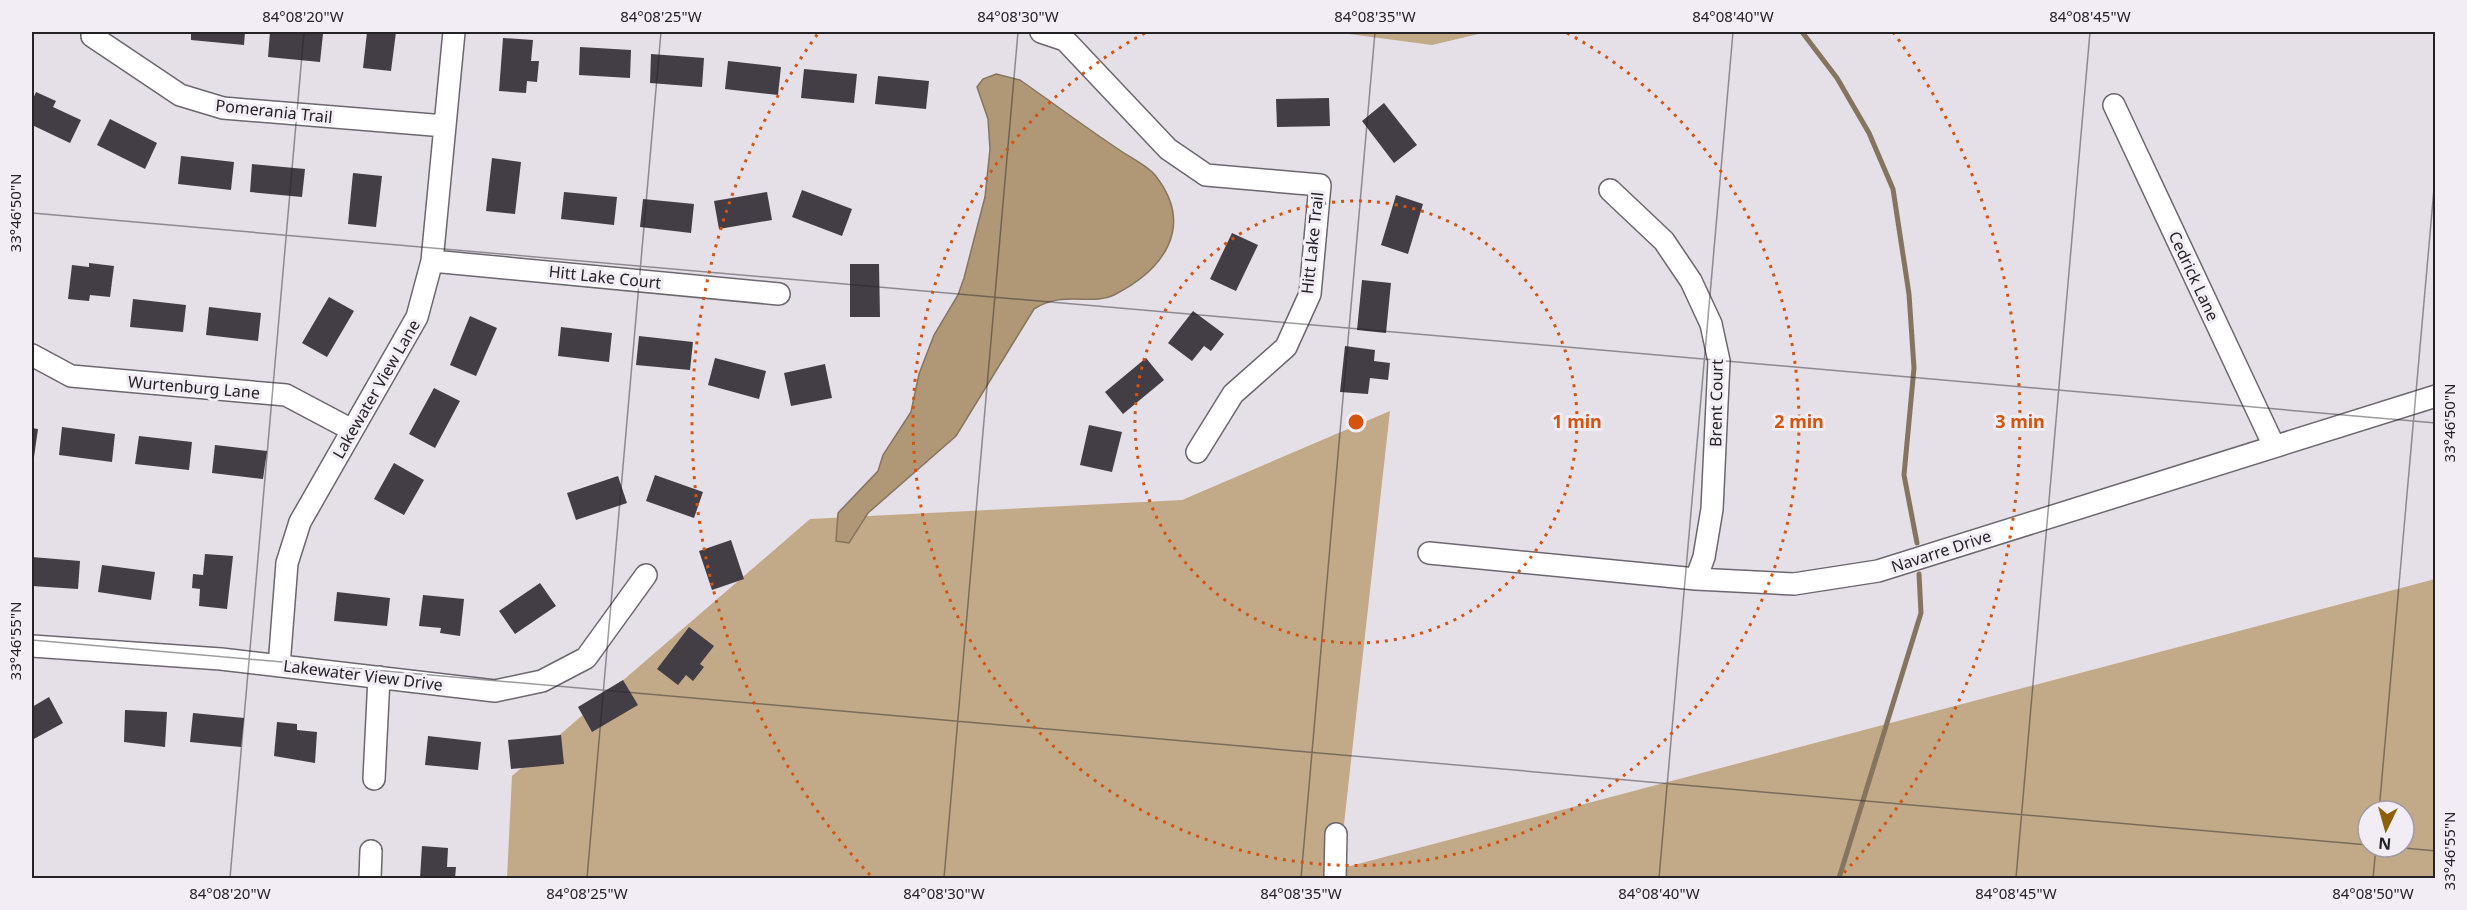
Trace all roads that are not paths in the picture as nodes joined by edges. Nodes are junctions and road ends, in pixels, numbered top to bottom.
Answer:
1 (96, 32) edge
2 (454, 32) edge
3 (1041, 32) edge
4 (2114, 105) dead end
5 (445, 126) junction
6 (1610, 190) dead end
7 (432, 261) junction
8 (779, 294) dead end
9 (32, 355) edge
10 (2436, 396) edge
11 (352, 430) junction
12 (2274, 446) junction
13 (1197, 452) dead end
14 (1429, 553) dead end
15 (646, 575) dead end
16 (1696, 579) junction
17 (32, 646) edge
18 (279, 666) junction
19 (379, 676) junction
20 (374, 779) dead end
21 (1336, 834) dead end
22 (371, 851) dead end
23 (370, 879) edge
24 (1335, 879) edge

1 - 5 street, Pomerania Trail
2 - 5 street, Lakewater View Lane
3 - 13 street, Hitt Lake Trail
4 - 12 street, Cedrick Lane
5 - 7 street, Lakewater View Lane
6 - 16 street, Brent Court
7 - 8 street, Hitt Lake Court
7 - 11 street, Lakewater View Lane
9 - 11 street, Wurtenburg Lane
10 - 12 street, Navarre Drive
11 - 18 street, Lakewater View Lane
12 - 16 street, Navarre Drive
14 - 16 street, Navarre Drive
15 - 19 street, Lakewater View Drive
17 - 18 street, Lakewater View Drive
18 - 19 street, Lakewater View Drive
19 - 20 street
21 - 24 street
22 - 23 street

